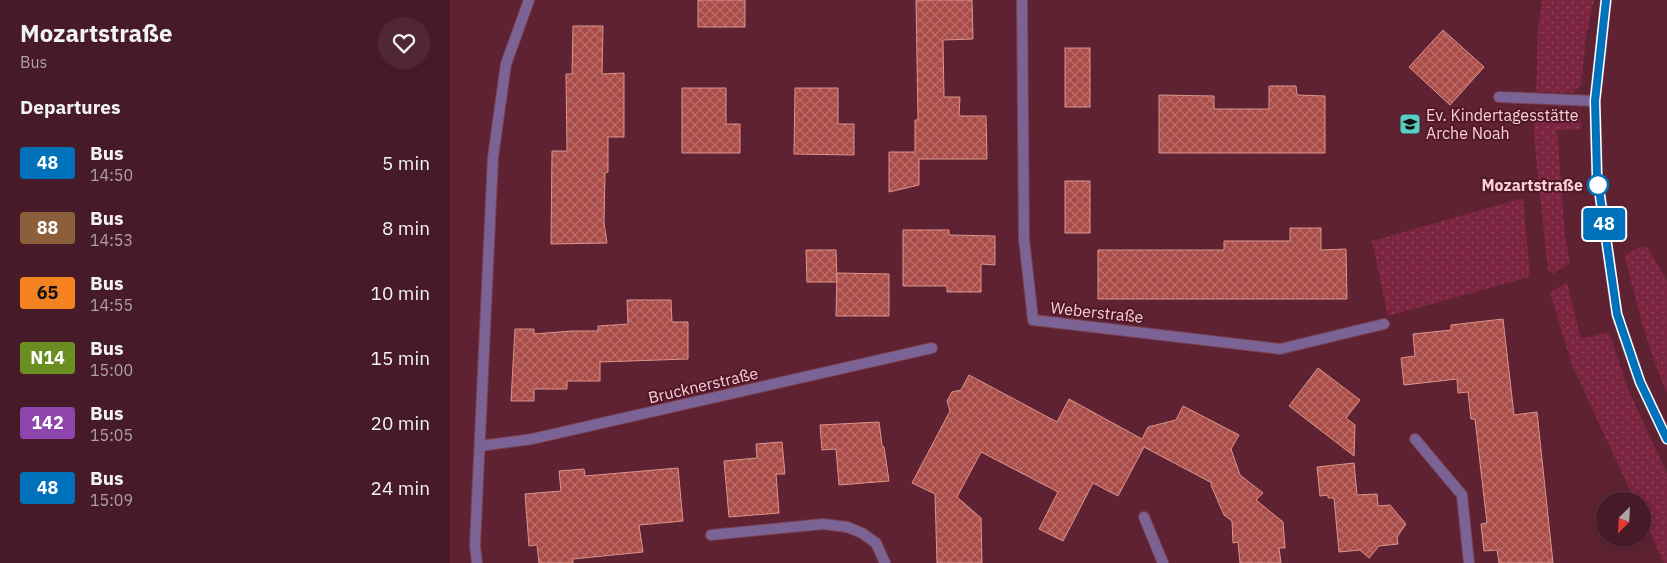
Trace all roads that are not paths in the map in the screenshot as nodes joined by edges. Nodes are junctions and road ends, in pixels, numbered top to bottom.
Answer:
1 (529, 0) edge
2 (1022, 0) edge
3 (1606, 0) edge
4 (1499, 96) dead end
5 (1595, 101) junction
6 (1384, 324) dead end
7 (932, 348) dead end
8 (1416, 439) dead end
9 (1667, 439) edge
10 (480, 446) junction
11 (1144, 517) dead end
12 (711, 535) dead end
13 (477, 563) edge
14 (885, 563) edge
15 (1163, 563) edge
16 (1469, 563) edge

1 - 10 street
2 - 6 street, Weberstraße
3 - 5 street
4 - 5 street
5 - 9 street
7 - 10 street, Brucknerstraße
8 - 16 street
10 - 13 street
11 - 15 street
12 - 14 street

